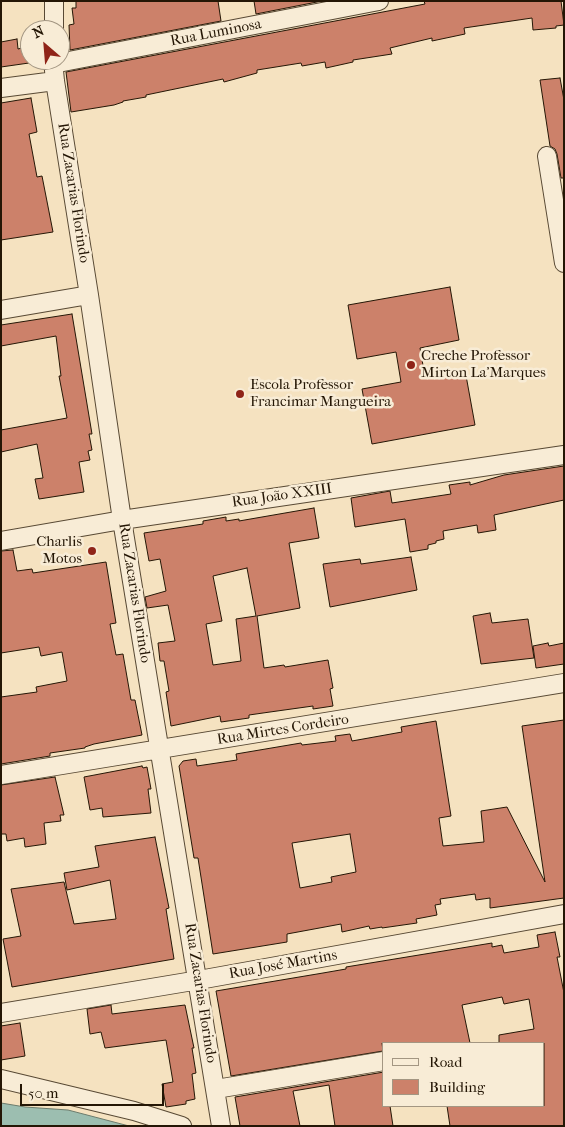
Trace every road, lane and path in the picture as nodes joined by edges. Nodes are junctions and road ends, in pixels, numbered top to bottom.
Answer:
1 (54, 1) edge
2 (379, 1) edge
3 (54, 20) edge
4 (70, 65) edge
5 (49, 70) edge
6 (54, 70) edge
7 (1, 88) edge
8 (547, 156) dead end
9 (561, 226) edge
10 (564, 263) edge
11 (89, 295) junction
12 (1, 310) edge
13 (564, 455) edge
14 (122, 520) junction
15 (1, 540) edge
16 (564, 684) edge
17 (160, 750) junction
18 (1, 775) edge
19 (564, 914) edge
20 (199, 980) junction
21 (1, 1014) edge
22 (382, 1061) edge
23 (1, 1079) edge
24 (216, 1089) junction
25 (182, 1126) edge
26 (221, 1126) edge

1 - 3 street
2 - 4 street, Rua Luminosa
5 - 7 street, Rua Luminosa
6 - 11 street, Rua Zacarias Florindo
8 - 9 street
9 - 10 street
11 - 12 street
11 - 14 street, Rua Zacarias Florindo
13 - 14 street, Rua João XXIII
14 - 15 street, Rua João XXIII
14 - 17 street, Rua Zacarias Florindo
16 - 17 street, Rua Mirtes Cordeiro
17 - 18 street, Rua Mirtes Cordeiro
17 - 20 street, Rua Zacarias Florindo
19 - 20 street, Rua José Martins
20 - 21 street, Rua José Martins
20 - 24 street, Rua Zacarias Florindo
22 - 24 street
23 - 25 street
24 - 26 street, Rua Zacarias Florindo

